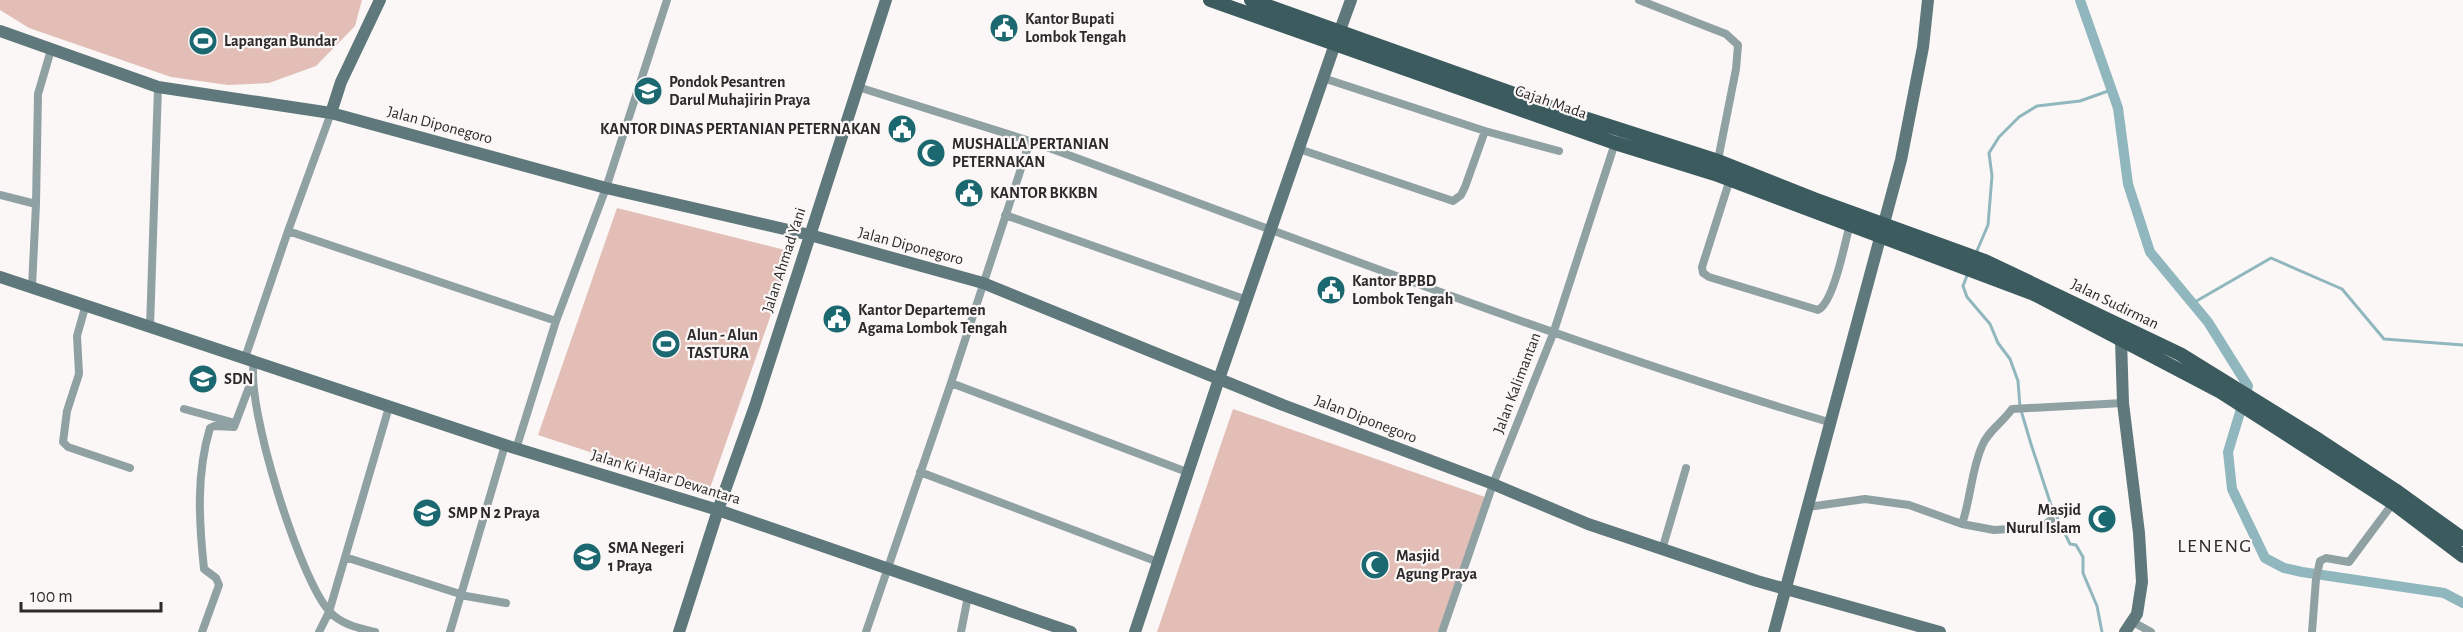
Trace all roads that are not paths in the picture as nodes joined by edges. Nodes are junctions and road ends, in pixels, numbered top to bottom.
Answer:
1 (380, 0) edge
2 (667, 0) edge
3 (886, 0) edge
4 (1210, 0) edge
5 (1251, 0) edge
6 (1351, 0) edge
7 (1640, 0) edge
8 (1928, 0) edge
9 (0, 32) edge
10 (1337, 39) junction
11 (51, 50) junction
12 (1323, 78) junction
13 (158, 87) junction
14 (858, 87) junction
15 (1511, 99) junction
16 (331, 113) junction
17 (1485, 131) junction
18 (1030, 141) junction
19 (1616, 142) junction
20 (1299, 149) junction
21 (1559, 151) dead end
22 (1717, 167) junction
23 (1730, 179) junction
24 (606, 188) junction
25 (0, 195) edge
26 (36, 204) junction
27 (1005, 215) junction
28 (1884, 223) junction
29 (1850, 224) junction
30 (1271, 228) junction
31 (288, 231) junction
32 (810, 235) junction
33 (1880, 237) junction
34 (1963, 260) junction
35 (0, 277) edge
36 (983, 283) junction
37 (32, 287) junction
38 (1248, 300) junction
39 (86, 304) junction
40 (556, 321) junction
41 (150, 327) junction
42 (1553, 334) junction
43 (2121, 340) junction
44 (250, 360) junction
45 (252, 379) junction
46 (1219, 379) junction
47 (951, 383) junction
48 (2224, 387) junction
49 (2123, 403) junction
50 (389, 407) junction
51 (184, 410) dead end
52 (2263, 411) junction
53 (235, 423) junction
54 (1832, 423) junction
55 (510, 447) junction
56 (130, 468) dead end
57 (1686, 468) dead end
58 (920, 472) junction
59 (1188, 472) junction
60 (1493, 484) junction
61 (2393, 502) junction
62 (1808, 507) junction
63 (718, 510) junction
64 (2051, 520) dead end
65 (1962, 524) junction
66 (2463, 539) edge
67 (1662, 550) junction
68 (2463, 555) edge
69 (345, 557) junction
70 (1158, 562) junction
71 (889, 568) junction
72 (1784, 589) junction
73 (460, 594) junction
74 (968, 596) junction
75 (506, 603) dead end
76 (329, 612) junction
77 (2129, 627) edge
78 (1924, 630) edge
79 (1067, 631) edge
80 (202, 632) edge
81 (319, 632) edge
82 (375, 632) edge
83 (450, 632) edge
84 (678, 632) edge
85 (866, 632) edge
86 (961, 632) edge
87 (1136, 632) edge
88 (1442, 632) edge
89 (1774, 632) edge
90 (1940, 632) edge
91 (2151, 632) edge
92 (2313, 632) edge

1 - 16 street
2 - 24 street
3 - 14 street, Jalan Ahmad Yani
4 - 10 main road, Gajah Mada
5 - 10 main road, Gajah Mada
6 - 10 street
7 - 22 street
8 - 28 street
9 - 11 street, Jalan Diponegoro
10 - 12 street
10 - 15 main road, Gajah Mada
11 - 13 street, Jalan Diponegoro
11 - 26 street
12 - 17 street
12 - 20 street
13 - 16 street, Jalan Diponegoro
13 - 41 street
14 - 18 street
14 - 32 street, Jalan Ahmad Yani
15 - 19 main road, Gajah Mada
15 - 22 main road, Gajah Mada
16 - 24 street, Jalan Diponegoro
16 - 31 street
17 - 20 street
17 - 21 street
18 - 27 street
18 - 30 street
19 - 22 main road, Gajah Mada
19 - 42 street, Jalan Kalimantan
20 - 30 street
22 - 23 main road, Gajah Mada
22 - 28 main road, Gajah Mada
23 - 29 main road, Gajah Mada
23 - 29 street
24 - 32 street, Jalan Diponegoro
24 - 40 street
25 - 26 street
26 - 37 street
27 - 36 street
27 - 38 street
28 - 33 street
28 - 34 main road, Gajah Mada
29 - 33 main road, Gajah Mada
30 - 38 street
30 - 42 street
31 - 40 street
31 - 44 street
32 - 36 street, Jalan Diponegoro
32 - 63 street, Jalan Ahmad Yani
33 - 34 main road, Gajah Mada
33 - 54 street
34 - 43 main road
34 - 48 main road, Jalan Sudirman
35 - 37 street, Jalan Ki Hajar Dewantara
36 - 46 street, Jalan Diponegoro
36 - 47 street
37 - 39 street, Jalan Ki Hajar Dewantara
38 - 46 street
39 - 41 street, Jalan Ki Hajar Dewantara
39 - 56 street
40 - 55 street
41 - 44 street, Jalan Ki Hajar Dewantara
42 - 54 street
42 - 60 street, Jalan Kalimantan
43 - 48 main road
43 - 49 street
44 - 45 street
44 - 50 street, Jalan Ki Hajar Dewantara
45 - 53 street
45 - 76 street
46 - 59 street
46 - 60 street, Jalan Diponegoro
47 - 58 street
47 - 59 street
48 - 52 main road
49 - 65 street
49 - 77 street
50 - 55 street, Jalan Ki Hajar Dewantara
50 - 69 street
51 - 53 street
52 - 61 main road
52 - 66 main road
53 - 80 street
54 - 62 street
55 - 63 street, Jalan Ki Hajar Dewantara
55 - 73 street
57 - 67 street
58 - 70 street
58 - 71 street
59 - 70 street
60 - 67 street, Jalan Diponegoro
60 - 88 street, Jalan Kalimantan
61 - 68 main road
61 - 92 street
62 - 65 street
62 - 72 street
63 - 71 street, Jalan Ki Hajar Dewantara
63 - 84 street, Jalan Ahmad Yani
64 - 65 street
67 - 72 street, Jalan Diponegoro
69 - 73 street
69 - 76 street
70 - 87 street
71 - 74 street, Jalan Ki Hajar Dewantara
71 - 85 street
72 - 78 street, Jalan Diponegoro
72 - 89 street
73 - 75 street
73 - 83 street
74 - 79 street, Jalan Ki Hajar Dewantara
74 - 86 street
76 - 81 street
76 - 82 street
77 - 91 street
78 - 90 street, Jalan Diponegoro

